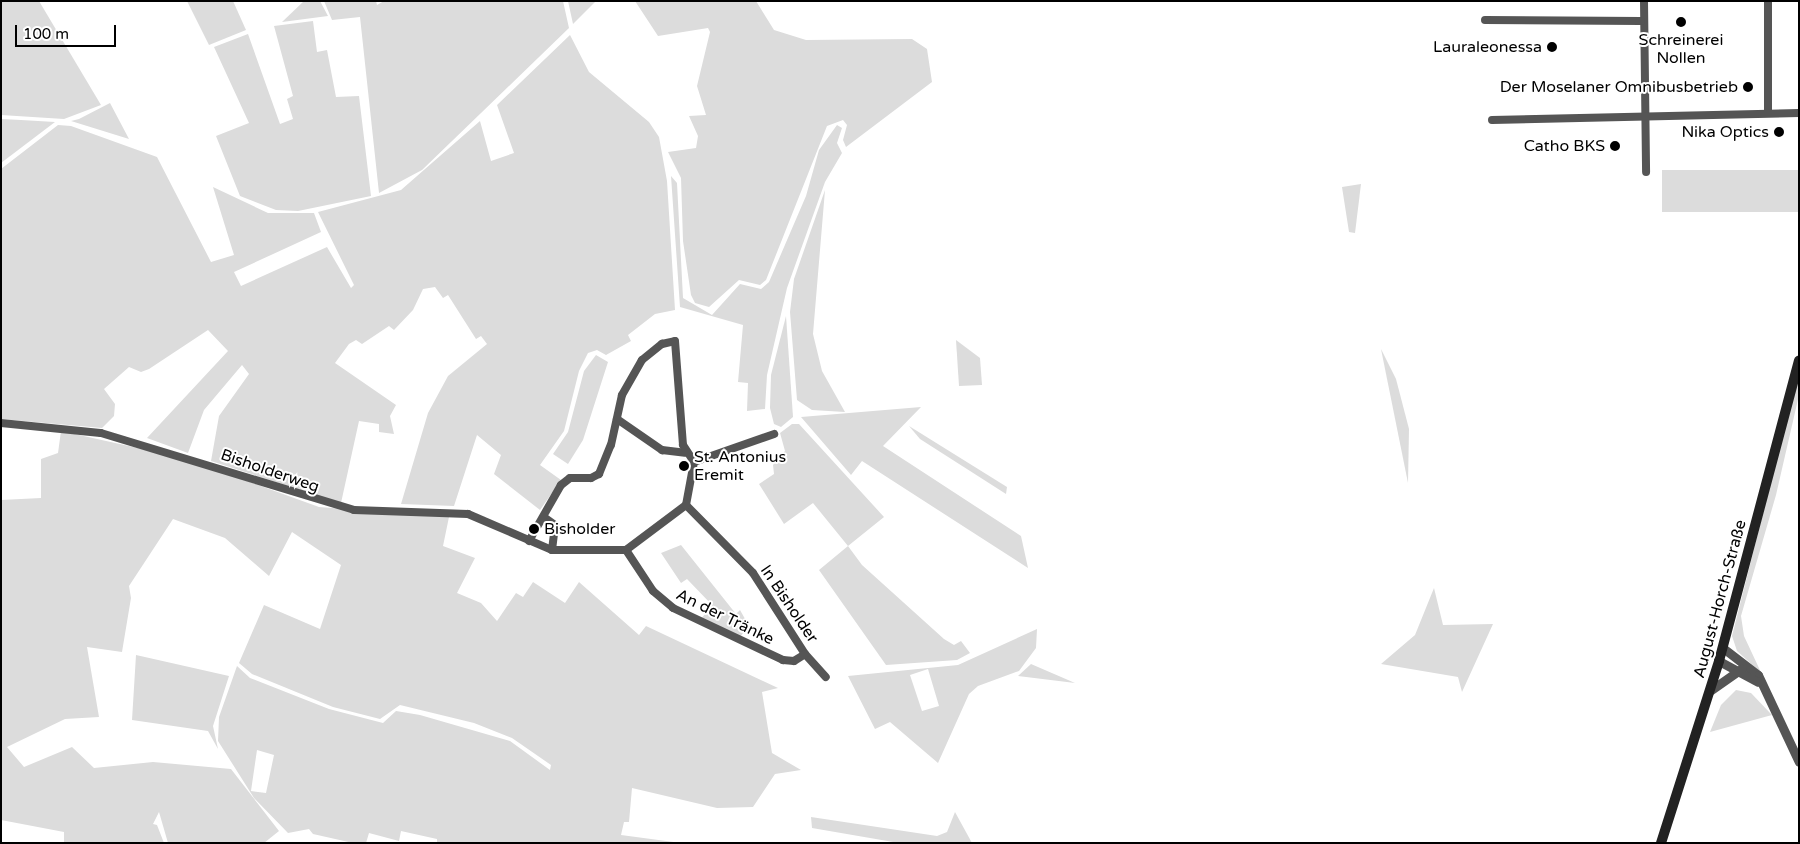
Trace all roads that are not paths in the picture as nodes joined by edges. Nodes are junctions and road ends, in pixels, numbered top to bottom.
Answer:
1 (1644, 1) edge
2 (1768, 1) edge
3 (1485, 20) dead end
4 (1641, 21) junction
5 (1768, 112) junction
6 (1799, 113) edge
7 (1785, 114) junction
8 (1644, 116) junction
9 (1799, 119) edge
10 (1492, 120) dead end
11 (1646, 172) dead end
12 (1799, 360) edge
13 (617, 419) junction
14 (1, 423) edge
15 (774, 434) dead end
16 (685, 453) junction
17 (694, 462) junction
18 (686, 505) junction
19 (545, 518) junction
20 (529, 541) junction
21 (552, 550) junction
22 (626, 550) junction
23 (1723, 648) junction
24 (805, 654) junction
25 (1719, 661) junction
26 (1741, 669) junction
27 (826, 677) dead end
28 (1762, 688) junction
29 (1711, 690) junction
30 (1799, 762) edge
31 (1661, 843) edge

1 - 4 street
2 - 5 street
3 - 4 street
4 - 8 street
5 - 7 street
5 - 8 street
6 - 7 street
7 - 9 street
8 - 10 street
8 - 11 street
12 - 23 main road, August-Horch-Straße
13 - 16 street
13 - 16 street
13 - 19 street
14 - 20 street, Bisholderweg
15 - 17 street
16 - 17 street
17 - 18 street
18 - 22 street
18 - 24 street, In Bisholder
19 - 20 street
19 - 21 street
20 - 21 street
21 - 22 street
22 - 24 street, An der Tränke
23 - 25 main road, August-Horch-Straße
23 - 28 street
24 - 27 street, In Bisholder
25 - 26 street
25 - 29 main road, August-Horch-Straße
26 - 28 street
26 - 29 street
28 - 30 street
29 - 31 main road, August-Horch-Straße

